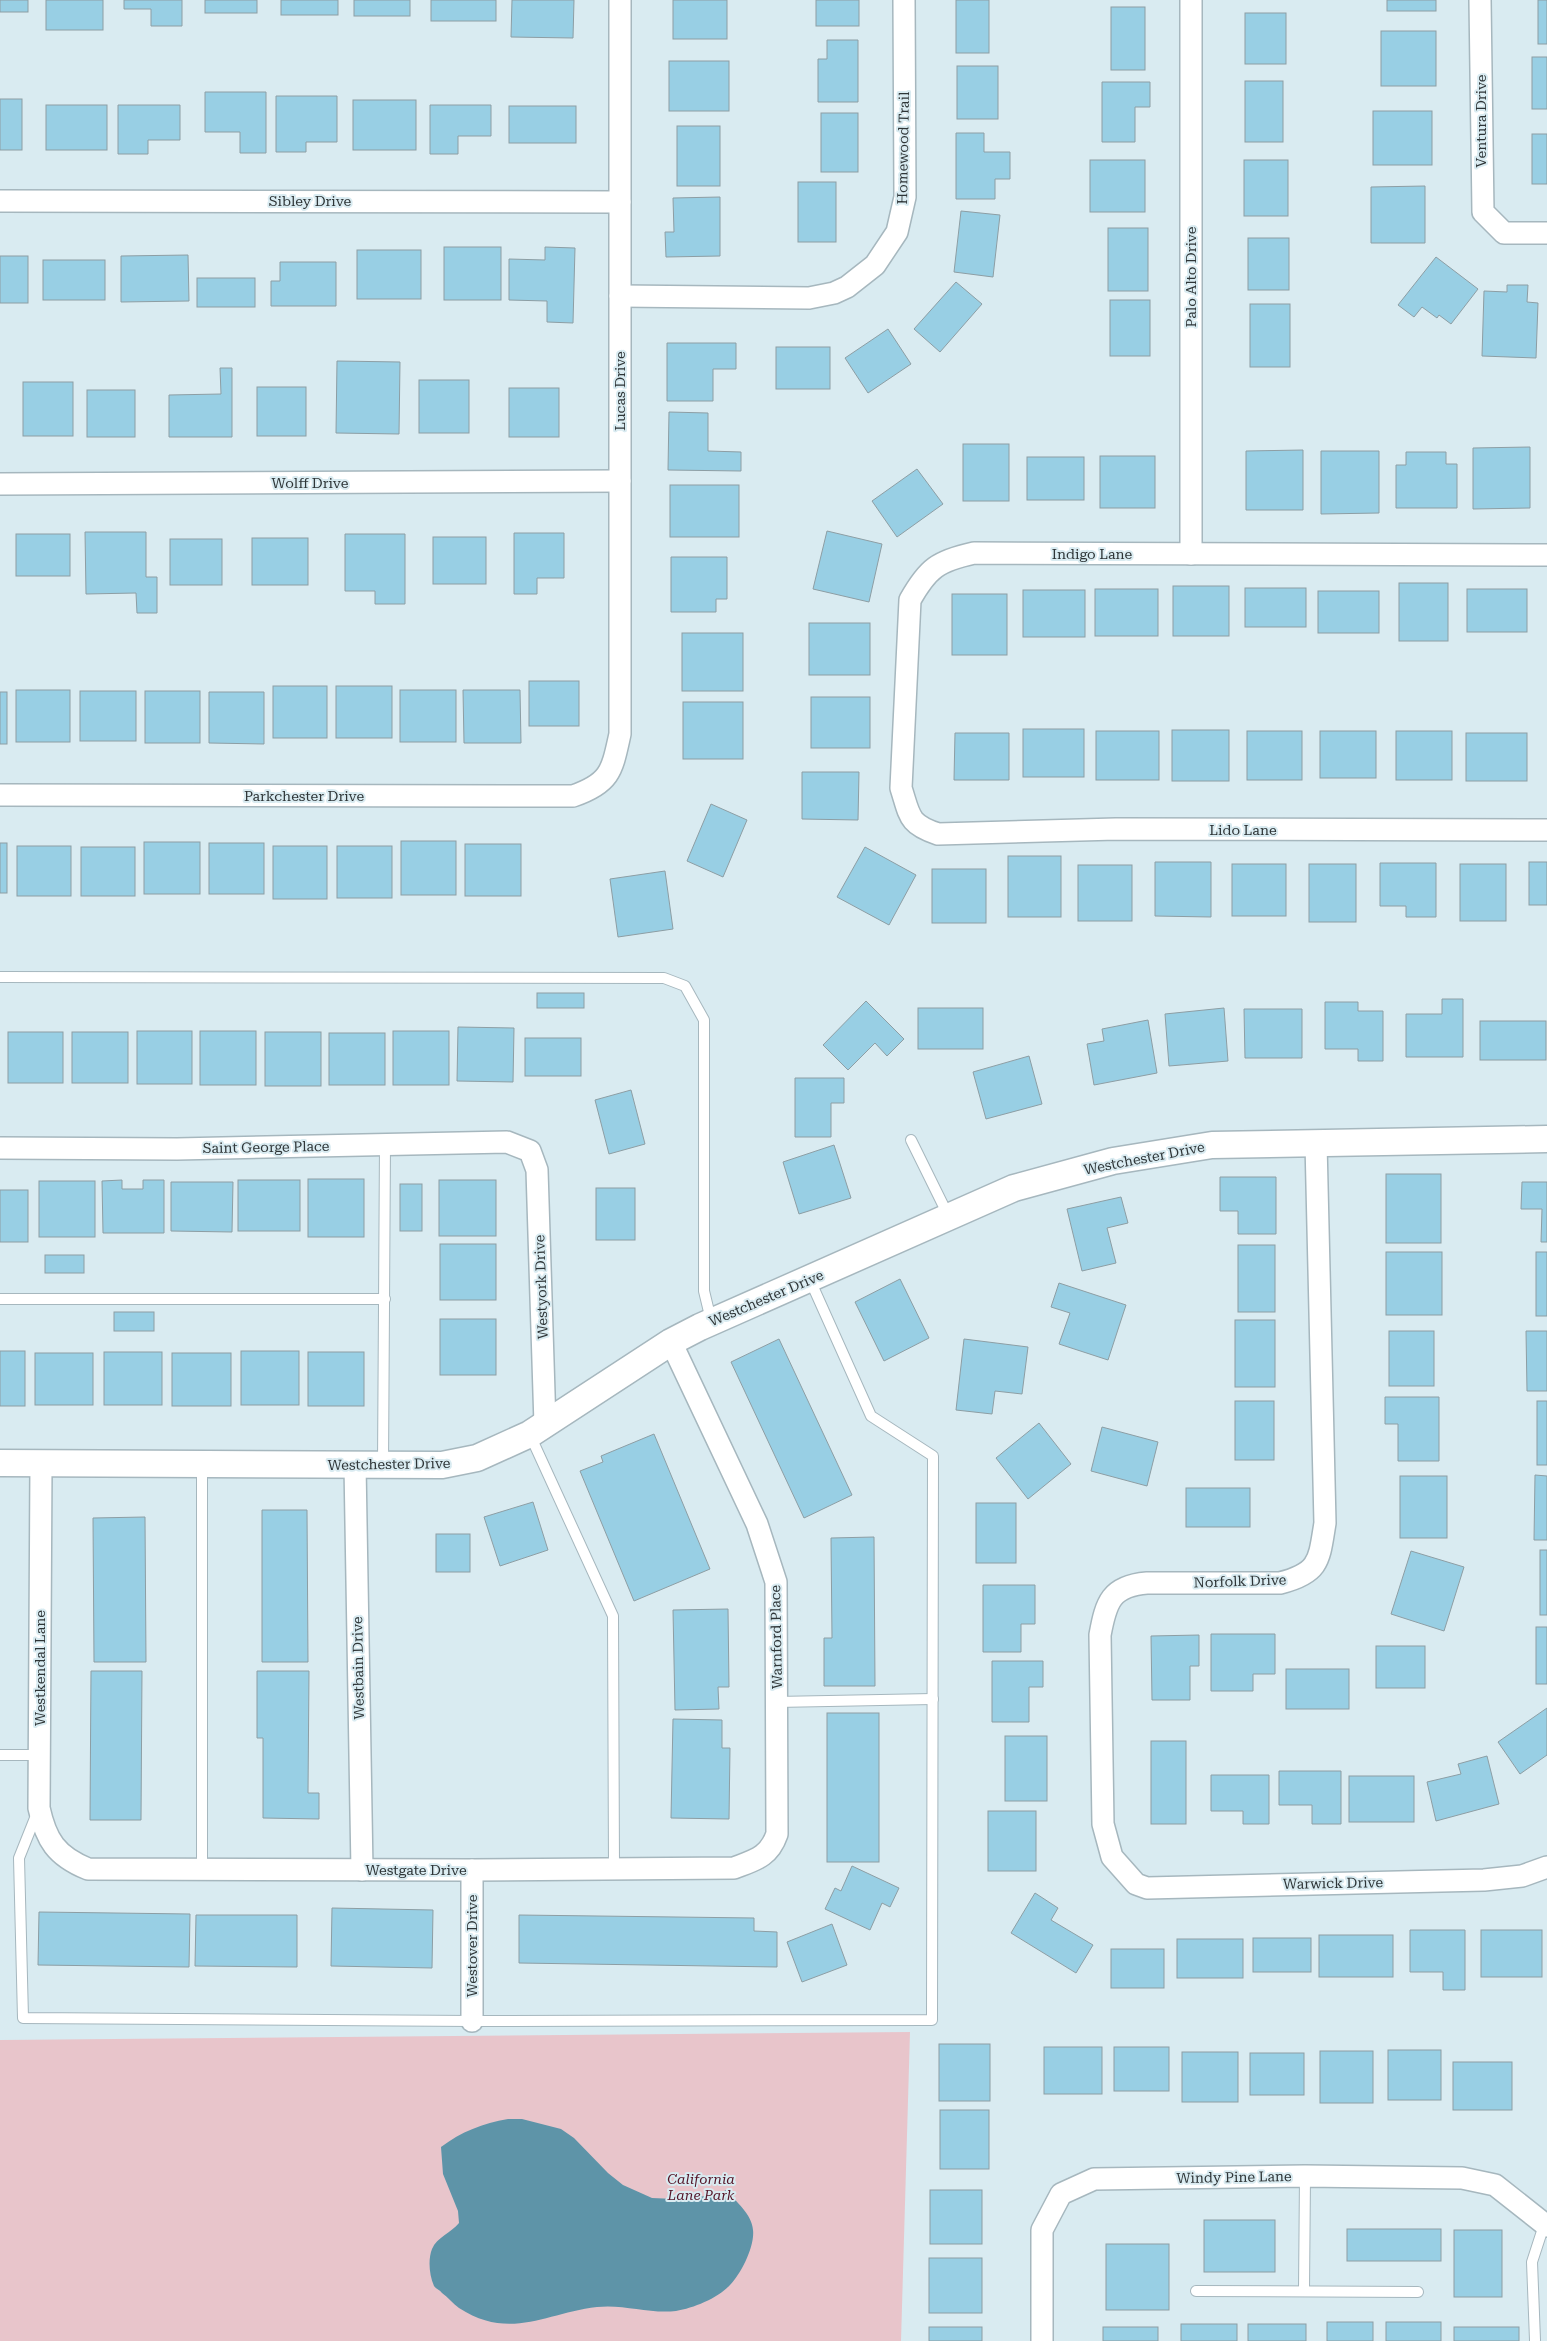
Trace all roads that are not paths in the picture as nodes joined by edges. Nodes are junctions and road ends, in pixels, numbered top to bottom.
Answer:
1 (620, 0) edge
2 (904, 0) edge
3 (1191, 0) edge
4 (1480, 0) edge
5 (0, 201) edge
6 (620, 202) junction
7 (1547, 233) edge
8 (620, 296) junction
9 (620, 481) junction
10 (0, 484) edge
11 (1191, 554) junction
12 (1547, 555) edge
13 (605, 780) joint
14 (0, 795) edge
15 (1547, 830) edge
16 (938, 834) joint
17 (0, 977) edge
18 (1547, 1139) edge
19 (910, 1140) dead end
20 (1316, 1143) junction
21 (384, 1144) junction
22 (0, 1148) edge
23 (530, 1151) joint
24 (949, 1218) junction
25 (810, 1280) junction
26 (0, 1299) edge
27 (384, 1299) junction
28 (712, 1322) junction
29 (671, 1342) junction
30 (537, 1430) junction
31 (0, 1463) edge
32 (41, 1464) junction
33 (202, 1464) junction
34 (355, 1465) junction
35 (383, 1465) junction
36 (933, 1699) junction
37 (776, 1702) junction
38 (0, 1755) edge
39 (40, 1755) junction
40 (39, 1808) junction
41 (761, 1858) joint
42 (70, 1862) joint
43 (1547, 1867) edge
44 (202, 1869) junction
45 (614, 1869) junction
46 (362, 1870) junction
47 (472, 1870) junction
48 (1124, 1872) joint
49 (472, 2021) junction
50 (1305, 2176) junction
51 (1546, 2225) edge
52 (1304, 2290) junction
53 (1196, 2291) dead end
54 (1418, 2292) dead end
55 (1535, 2340) dead end
56 (1042, 2341) edge

1 - 6 street, Lucas Drive
2 - 8 street, Homewood Trail
3 - 11 street, Palo Alto Drive
4 - 7 street, Ventura Drive
5 - 6 street, Sibley Drive
6 - 8 street, Lucas Drive
8 - 9 street, Lucas Drive
9 - 10 street, Wolff Drive
9 - 13 street, Lucas Drive
11 - 12 street, Indigo Lane
11 - 16 street, Indigo Lane
13 - 14 street, Parkchester Drive
15 - 16 street, Lido Lane
17 - 28 lane
18 - 20 street, Westchester Drive
19 - 24 lane
20 - 24 street, Westchester Drive
20 - 48 street, Norfolk Drive
21 - 22 street, Saint George Place
21 - 23 street, Saint George Place
21 - 27 lane
23 - 30 street, Westyork Drive
24 - 25 street, Westchester Drive
25 - 28 street, Westchester Drive
25 - 36 lane
26 - 27 lane
27 - 35 lane
28 - 29 street, Westchester Drive
29 - 30 street, Westchester Drive
29 - 37 street, Warnford Place
30 - 35 street, Westchester Drive
30 - 45 lane
31 - 32 street, Westchester Drive
32 - 33 street, Westchester Drive
32 - 39 street, Westkendal Lane
33 - 34 street, Westchester Drive
33 - 44 lane
34 - 35 street, Westchester Drive
34 - 46 street, Westbain Drive
36 - 37 lane
36 - 49 lane
37 - 41 street, Warnford Place
38 - 39 lane
39 - 40 street, Westkendal Lane
40 - 42 street, Westkendal Lane
40 - 49 lane
41 - 45 street, Westgate Drive
42 - 44 street, Westgate Drive
43 - 48 street, Warwick Drive
44 - 46 street, Westgate Drive
45 - 47 street, Westgate Drive
46 - 47 street, Westgate Drive
47 - 49 street, Westover Drive
50 - 51 street, Windy Pine Lane
50 - 52 lane
50 - 56 street, Windy Pine Lane
51 - 55 lane
52 - 53 lane
52 - 54 lane

